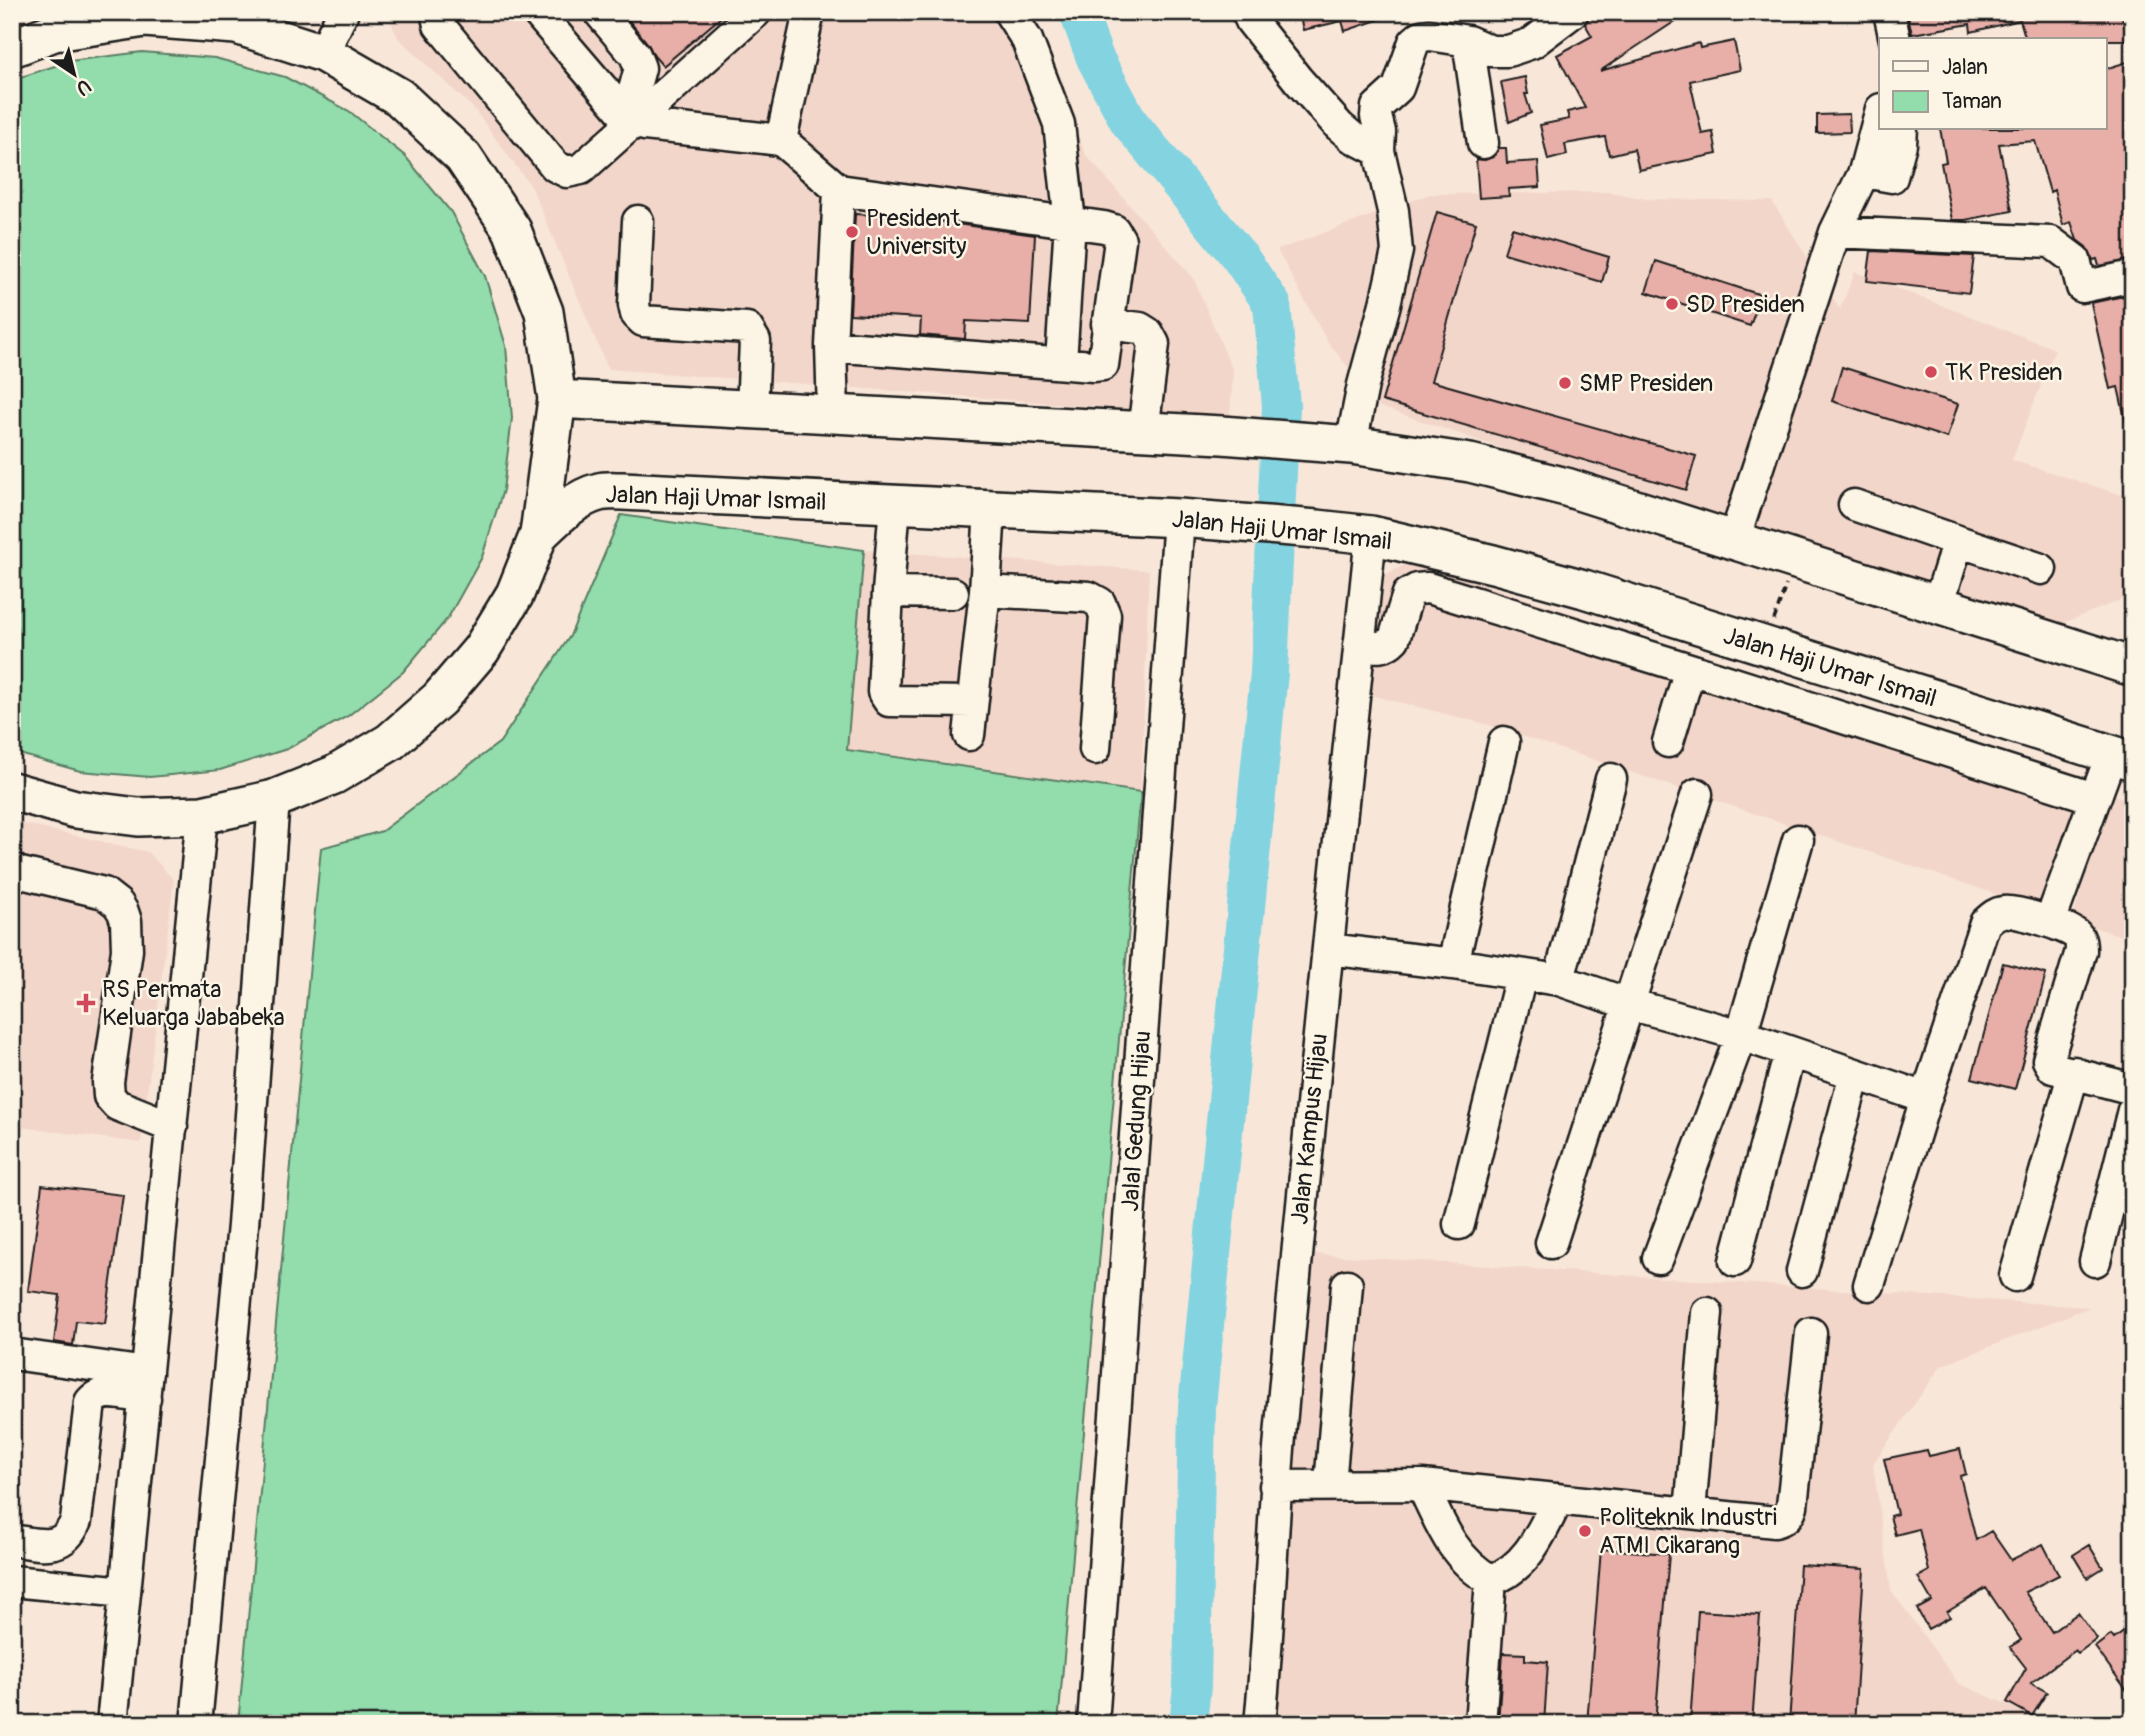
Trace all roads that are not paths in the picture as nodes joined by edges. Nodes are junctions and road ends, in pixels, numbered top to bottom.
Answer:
1 (343, 12) edge
2 (436, 12) edge
3 (537, 12) edge
4 (599, 12) edge
5 (756, 12) edge
6 (809, 12) edge
7 (1009, 12) edge
8 (1247, 12) edge
9 (1573, 12) edge
10 (1889, 12) edge
11 (48, 22) edge
12 (1895, 38) edge
13 (1468, 41) junction
14 (12, 48) edge
15 (323, 52) junction
16 (1879, 116) edge
17 (628, 123) junction
18 (1902, 130) edge
19 (781, 139) junction
20 (1483, 142) dead end
21 (1380, 151) junction
22 (1864, 172) junction
23 (839, 190) junction
24 (638, 221) dead end
25 (1070, 222) junction
26 (1835, 232) junction
27 (2133, 276) edge
28 (1107, 324) junction
29 (831, 346) junction
30 (1061, 362) junction
31 (557, 399) junction
32 (752, 410) junction
33 (833, 414) junction
34 (1143, 431) junction
35 (1340, 444) junction
36 (895, 504) junction
37 (1854, 505) dead end
38 (990, 509) junction
39 (1187, 519) junction
40 (539, 534) junction
41 (1371, 535) junction
42 (1734, 540) junction
43 (1958, 541) junction
44 (2041, 569) dead end
45 (985, 591) junction
46 (888, 592) junction
47 (953, 593) dead end
48 (1938, 605) junction
49 (1371, 646) junction
50 (2133, 667) edge
51 (1690, 669) junction
52 (972, 702) junction
53 (969, 735) dead end
54 (1504, 742) dead end
55 (1668, 742) dead end
56 (1095, 749) dead end
57 (2122, 758) edge
58 (1611, 779) dead end
59 (1697, 794) dead end
60 (13, 795) edge
61 (2094, 798) junction
62 (274, 799) junction
63 (202, 815) junction
64 (1798, 840) dead end
65 (12, 869) edge
66 (2050, 922) junction
67 (1328, 949) junction
68 (1453, 964) junction
69 (1521, 976) junction
70 (1559, 980) junction
71 (1629, 1004) junction
72 (1741, 1035) junction
73 (1790, 1052) junction
74 (2074, 1072) junction
75 (1855, 1074) junction
76 (2133, 1089) edge
77 (1926, 1098) junction
78 (2133, 1110) edge
79 (172, 1127) junction
80 (1459, 1224) dead end
81 (1551, 1243) dead end
82 (1658, 1258) dead end
83 (1735, 1261) dead end
84 (2095, 1261) dead end
85 (1802, 1270) dead end
86 (2015, 1276) dead end
87 (1347, 1285) dead end
88 (1869, 1285) dead end
89 (1707, 1313) dead end
90 (1811, 1333) dead end
91 (12, 1354) edge
92 (146, 1385) junction
93 (1330, 1485) junction
94 (1422, 1485) junction
95 (1275, 1486) junction
96 (1558, 1500) junction
97 (1690, 1512) junction
98 (12, 1540) edge
99 (1491, 1580) junction
100 (12, 1581) edge
101 (125, 1592) junction
102 (112, 1724) edge
103 (196, 1724) edge
104 (1093, 1724) edge
105 (1260, 1724) edge
106 (1480, 1724) edge

1 - 15 street
2 - 17 street
3 - 17 street
4 - 17 street
5 - 17 street
6 - 19 street
7 - 25 street
8 - 21 street
9 - 13 street
10 - 12 street
11 - 14 main road
11 - 15 main road
13 - 20 street
13 - 21 street
15 - 31 main road
16 - 22 street
17 - 19 street
18 - 22 street
19 - 23 street
21 - 35 street
22 - 26 street
23 - 25 street
23 - 29 street
24 - 32 street
25 - 28 street
25 - 30 street
26 - 27 street
26 - 42 street
28 - 30 street
28 - 34 street
29 - 30 street
29 - 33 street
31 - 32 main road
31 - 40 main road
32 - 33 main road
33 - 34 main road
34 - 35 main road
35 - 42 main road
36 - 38 main road, Jalan Haji Umar Ismail
36 - 40 main road, Jalan Haji Umar Ismail
36 - 46 street
37 - 43 street
38 - 39 main road, Jalan Haji Umar Ismail
38 - 45 street
39 - 41 main road, Jalan Haji Umar Ismail
39 - 104 street, Jalal Gedung Hijau
40 - 62 main road
41 - 49 street, Jalan Kampus Hijau
41 - 57 main road, Jalan Haji Umar Ismail
42 - 48 main road
43 - 44 street
43 - 48 street
45 - 52 street
45 - 56 street
46 - 47 street
46 - 52 street
48 - 50 main road
49 - 51 street
49 - 67 street, Jalan Kampus Hijau
51 - 55 street
51 - 61 street
52 - 53 street
54 - 68 street
57 - 61 street
58 - 70 street
59 - 71 street
60 - 63 main road
61 - 66 street
62 - 63 main road
62 - 103 street
63 - 79 street
64 - 72 street
65 - 79 street
66 - 74 street
66 - 77 street
67 - 68 street
67 - 95 street, Jalan Kampus Hijau
68 - 69 street
69 - 70 street
69 - 80 street
70 - 71 street
71 - 72 street
71 - 81 street
72 - 73 street
72 - 82 street
73 - 75 street
73 - 83 street
74 - 76 street
74 - 86 street
75 - 77 street
75 - 85 street
77 - 88 street
78 - 84 street
79 - 92 street
87 - 93 street
89 - 97 street
90 - 97 street
91 - 92 street
92 - 98 street
92 - 101 street
93 - 94 street
93 - 95 street
94 - 96 street
94 - 99 street
95 - 105 street, Jalan Kampus Hijau
96 - 97 street
96 - 99 street
99 - 106 street
100 - 101 street
101 - 102 street

